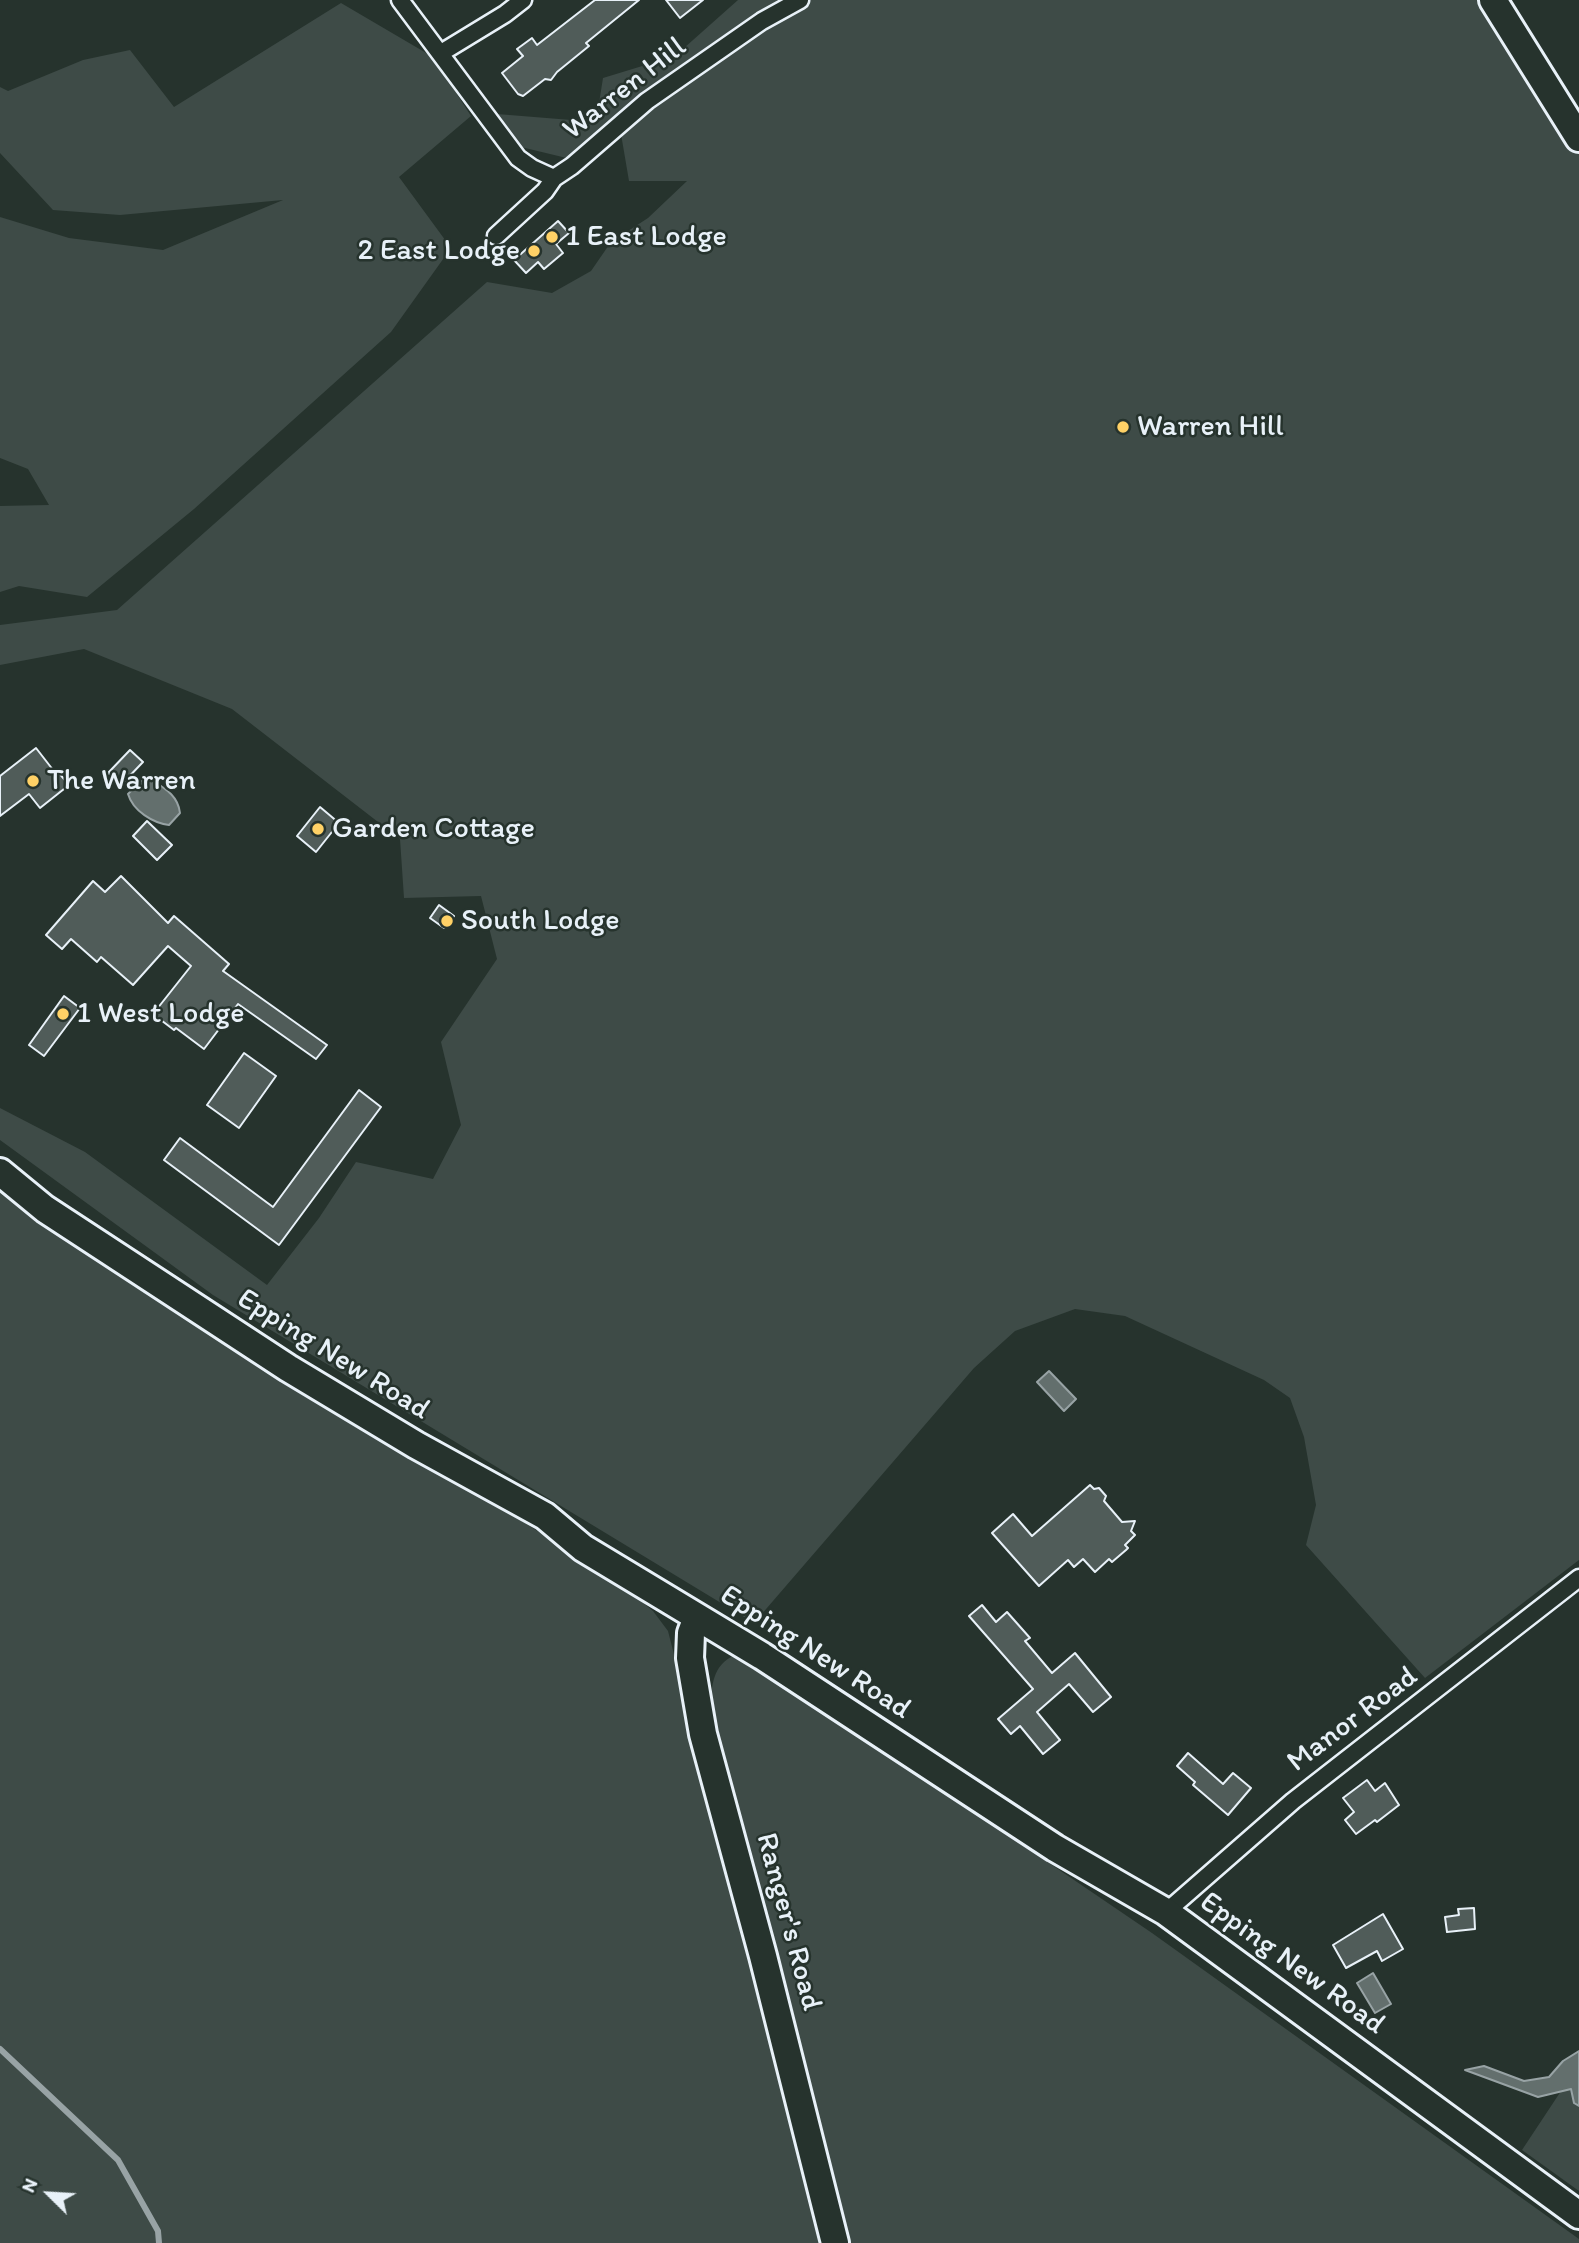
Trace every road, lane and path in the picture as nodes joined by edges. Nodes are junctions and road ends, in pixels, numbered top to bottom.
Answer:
1 (400, 0) edge
2 (523, 0) edge
3 (800, 0) edge
4 (1493, 0) edge
5 (441, 53) junction
6 (1579, 138) edge
7 (554, 178) junction
8 (496, 236) dead end
9 (0, 1172) edge
10 (1579, 1578) edge
11 (697, 1617) junction
12 (1166, 1912) junction
13 (1579, 2214) edge
14 (835, 2243) edge

1 - 5 street
2 - 5 street
3 - 7 street, Warren Hill
4 - 6 main road
5 - 7 street
7 - 8 street, Warren Hill
9 - 11 main road, Epping New Road
10 - 12 street, Manor Road
11 - 12 main road, Epping New Road
11 - 14 main road, Ranger's Road
12 - 13 main road, Epping New Road

